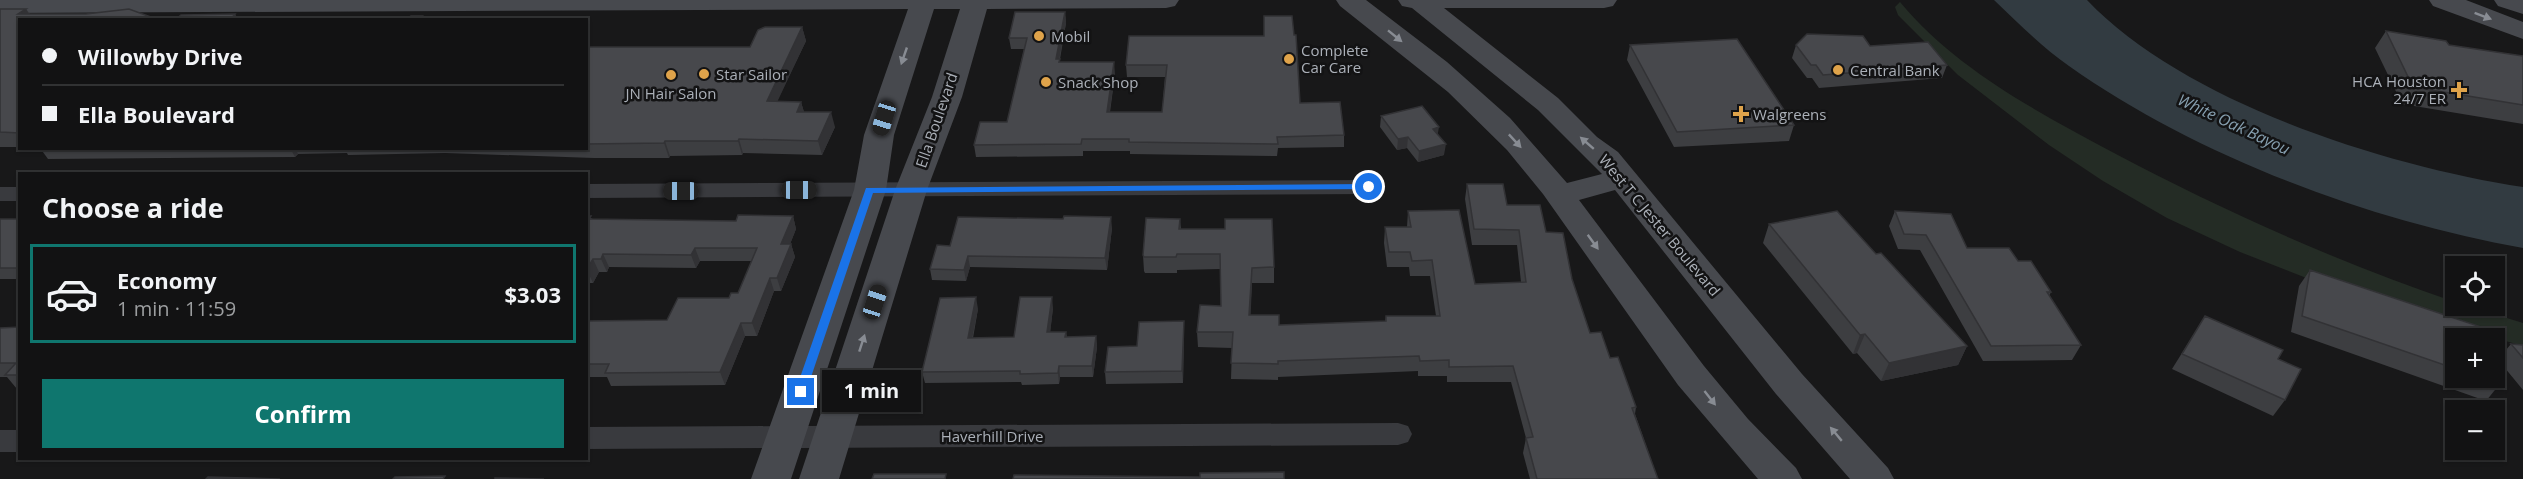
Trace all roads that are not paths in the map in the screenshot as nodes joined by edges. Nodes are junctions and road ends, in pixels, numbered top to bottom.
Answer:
1 (924, 0) edge
2 (976, 0) edge
3 (1166, 0) edge
4 (1349, 0) edge
5 (1396, 0) edge
6 (1418, 0) edge
7 (1604, 0) edge
8 (2442, 0) edge
9 (2507, 0) edge
10 (259, 2) edge
11 (536, 2) edge
12 (0, 5) edge
13 (2523, 6) edge
14 (2523, 31) edge
15 (1623, 178) junction
16 (1369, 187) dead end
17 (870, 190) junction
18 (911, 190) junction
19 (588, 191) edge
20 (0, 194) edge
21 (18, 194) edge
22 (1559, 195) junction
23 (1398, 434) dead end
24 (833, 436) junction
25 (785, 437) junction
26 (588, 438) edge
27 (0, 441) edge
28 (18, 441) edge
29 (771, 479) edge
30 (819, 479) edge
31 (1782, 479) edge
32 (1874, 479) edge

1 - 2 main road
1 - 11 main road
1 -> 17 main road
2 - 3 main road
2 - 18 main road, Ella Boulevard
4 -> 22 main road
5 - 6 main road
6 - 7 main road
15 -> 6 main road, West T C Jester Boulevard
8 -> 14 main road
9 - 13 main road
10 - 11 main road
10 - 12 main road
15 - 22 main road
32 -> 15 main road, West T C Jester Boulevard
16 - 18 street
17 - 18 street
17 - 19 street
17 - 25 main road
24 -> 18 main road, Ella Boulevard
20 - 21 street
22 -> 31 main road
23 - 24 street, Haverhill Drive
24 - 25 street, Haverhill Drive
24 - 30 main road, Ella Boulevard
25 - 26 street, Haverhill Drive
25 - 29 main road
27 - 28 street

